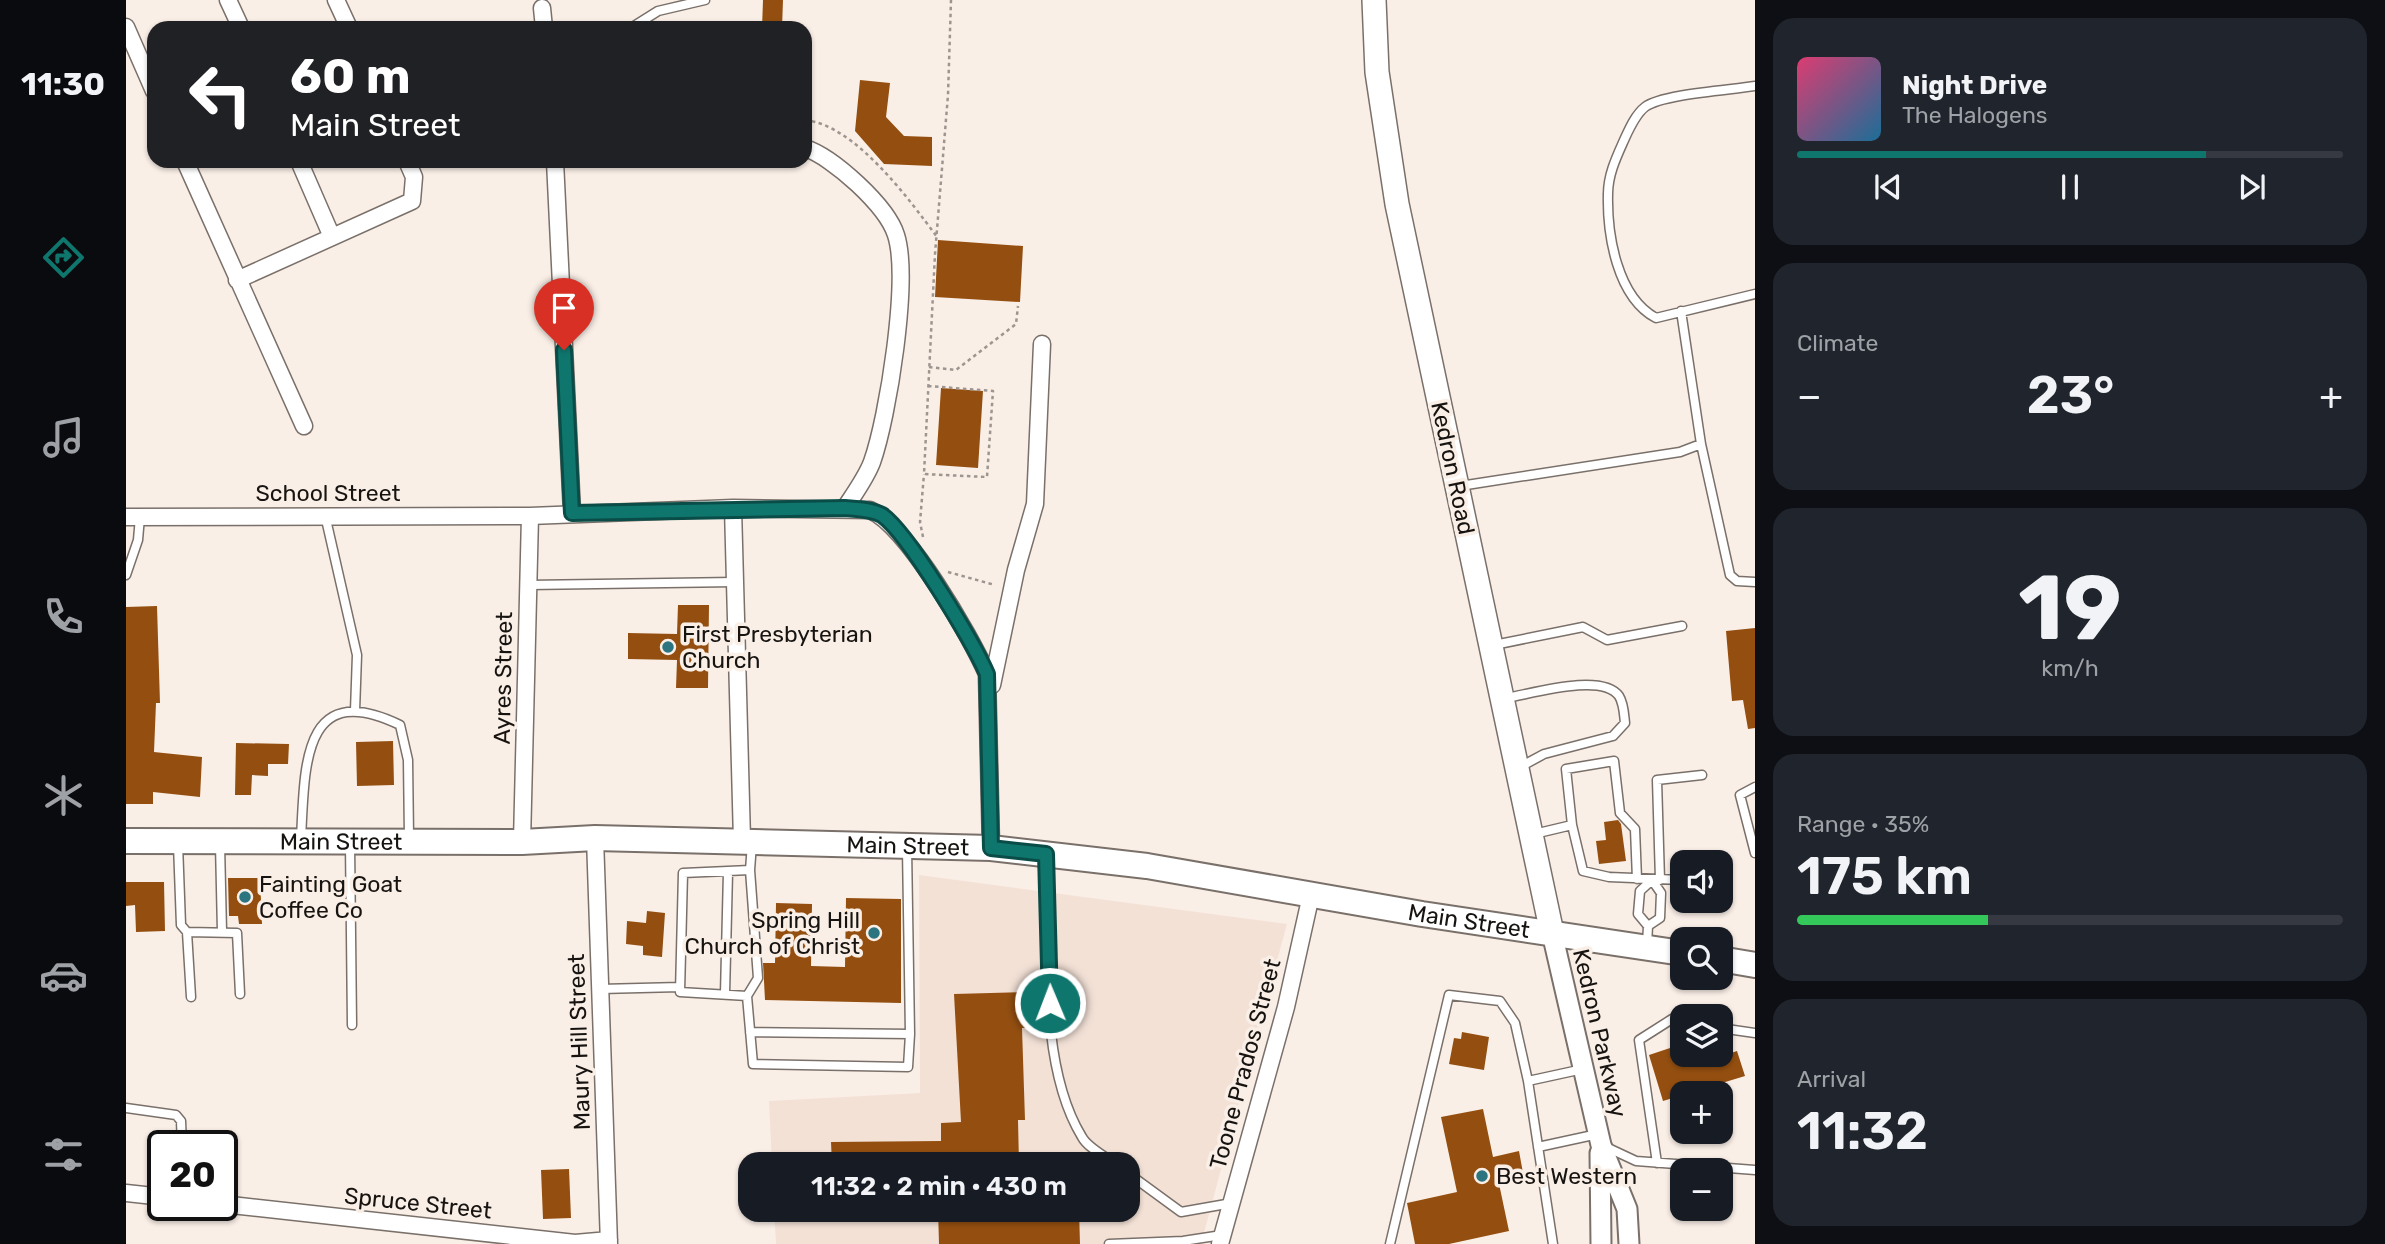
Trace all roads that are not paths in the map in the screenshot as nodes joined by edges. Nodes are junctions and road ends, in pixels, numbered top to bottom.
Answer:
1 (228, 0) edge
2 (336, 0) edge
3 (705, 0) edge
4 (1374, 0) edge
5 (542, 8) dead end
6 (238, 21) edge
7 (346, 21) edge
8 (543, 21) edge
9 (643, 21) edge
10 (126, 27) edge
11 (147, 75) edge
12 (1755, 86) edge
13 (812, 150) edge
14 (188, 168) edge
15 (302, 168) edge
16 (410, 168) edge
17 (555, 168) edge
18 (332, 237) junction
19 (237, 279) junction
20 (1755, 294) edge
21 (1681, 311) junction
22 (1042, 344) dead end
23 (304, 426) dead end
24 (1701, 444) junction
25 (1457, 487) junction
26 (733, 508) junction
27 (845, 508) junction
28 (572, 513) junction
29 (325, 515) junction
30 (530, 516) junction
31 (133, 517) edge
32 (126, 575) edge
33 (735, 582) junction
34 (1755, 583) edge
35 (528, 585) junction
36 (1682, 626) dead end
37 (1491, 646) junction
38 (990, 691) junction
39 (1502, 699) junction
40 (355, 711) junction
41 (1517, 769) junction
42 (1702, 775) dead end
43 (1755, 787) edge
44 (1572, 825) junction
45 (1531, 835) junction
46 (595, 838) junction
47 (748, 840) junction
48 (126, 841) edge
49 (178, 841) junction
50 (220, 841) junction
51 (301, 841) junction
52 (350, 841) junction
53 (409, 841) junction
54 (522, 842) junction
55 (907, 845) junction
56 (991, 848) junction
57 (1755, 853) edge
58 (1046, 854) junction
59 (750, 870) junction
60 (728, 872) junction
61 (1637, 879) junction
62 (1656, 880) junction
63 (1670, 880) edge
64 (1311, 895) junction
65 (187, 932) junction
66 (222, 932) junction
67 (1552, 933) junction
68 (1647, 937) junction
69 (1670, 948) edge
70 (1733, 961) edge
71 (1755, 965) edge
72 (680, 987) junction
73 (600, 989) junction
74 (240, 993) dead end
75 (725, 994) junction
76 (747, 996) junction
77 (191, 997) dead end
78 (1670, 1020) edge
79 (352, 1025) dead end
80 (1733, 1030) edge
81 (750, 1032) junction
82 (910, 1034) junction
83 (1755, 1034) edge
84 (1583, 1069) junction
85 (1528, 1081) junction
86 (126, 1108) edge
87 (181, 1130) edge
88 (1599, 1139) junction
89 (1538, 1147) junction
90 (1099, 1152) edge
91 (1657, 1163) junction
92 (1755, 1170) edge
93 (1140, 1182) edge
94 (126, 1192) edge
95 (147, 1195) edge
96 (1231, 1203) junction
97 (238, 1205) edge
98 (1221, 1240) edge
99 (609, 1242) edge
100 (1109, 1244) edge
101 (1390, 1244) edge
102 (1553, 1244) edge
103 (1601, 1244) edge
104 (1629, 1244) edge

1 - 6 street
2 - 7 street
3 - 9 lane
4 - 25 main road, Kedron Road
5 - 8 street
10 - 11 street
12 - 21 lane
13 - 27 street
14 - 19 street
15 - 18 street
16 - 18 street
17 - 28 street
18 - 19 street
19 - 23 street
20 - 21 lane
21 - 24 lane
22 - 38 street
24 - 25 lane
24 - 34 lane
25 - 37 main road, Kedron Road
26 - 27 street, School Street
26 - 28 street, School Street
26 - 33 street
27 - 38 street, School Street
28 - 30 street, School Street
29 - 30 street, School Street
29 - 31 street, School Street
29 - 40 lane
30 - 35 street, Ayres Street
31 - 32 lane
33 - 35 lane
33 - 47 street
35 - 54 street, Ayres Street
36 - 37 lane
37 - 39 main road, Kedron Road
38 - 56 street
39 - 41 main road, Kedron Road
39 - 41 lane
40 - 51 lane
40 - 53 lane
41 - 45 main road, Kedron Road
42 - 62 lane
43 - 57 lane
44 - 45 lane
44 - 61 lane
44 - 61 lane
45 - 67 main road, Kedron Road
46 - 47 main road, Main Street
46 - 54 main road, Main Street
46 - 73 street, Maury Hill Street
47 - 55 main road, Main Street
47 - 59 lane
48 - 49 main road, Main Street
49 - 50 main road, Main Street
49 - 65 lane
50 - 51 main road, Main Street
50 - 66 lane
51 - 52 main road, Main Street
52 - 53 main road, Main Street
52 - 79 lane
53 - 54 main road, Main Street
55 - 56 main road, Main Street
55 - 82 lane
56 - 58 main road, Main Street
58 - 64 main road, Main Street
58 - 90 lane
59 - 60 lane
59 - 76 lane
60 - 72 lane
60 - 75 lane
61 - 62 lane
62 - 63 lane
62 - 68 lane
62 - 68 lane
64 - 67 main road, Main Street
64 - 96 street, Toone Prados Street
65 - 66 lane
65 - 77 lane
66 - 74 lane
67 - 68 main road, Main Street
67 - 84 street, Kedron Parkway
68 - 69 main road, Main Street
70 - 71 main road
72 - 73 lane
72 - 75 lane
73 - 99 street, Maury Hill Street
75 - 76 lane
76 - 81 lane
78 - 91 lane
80 - 83 lane
81 - 82 lane
81 - 82 lane
84 - 85 lane
84 - 88 street, Kedron Parkway
85 - 89 lane
85 - 101 lane
86 - 87 lane
88 - 89 lane
88 - 91 lane
88 - 103 street, Kedron Parkway
88 - 104 street, Kedron Parkway
89 - 102 lane
91 - 92 lane
93 - 96 lane
94 - 95 street
96 - 98 street, Toone Prados Street
97 - 99 street, Spruce Street
98 - 100 lane

